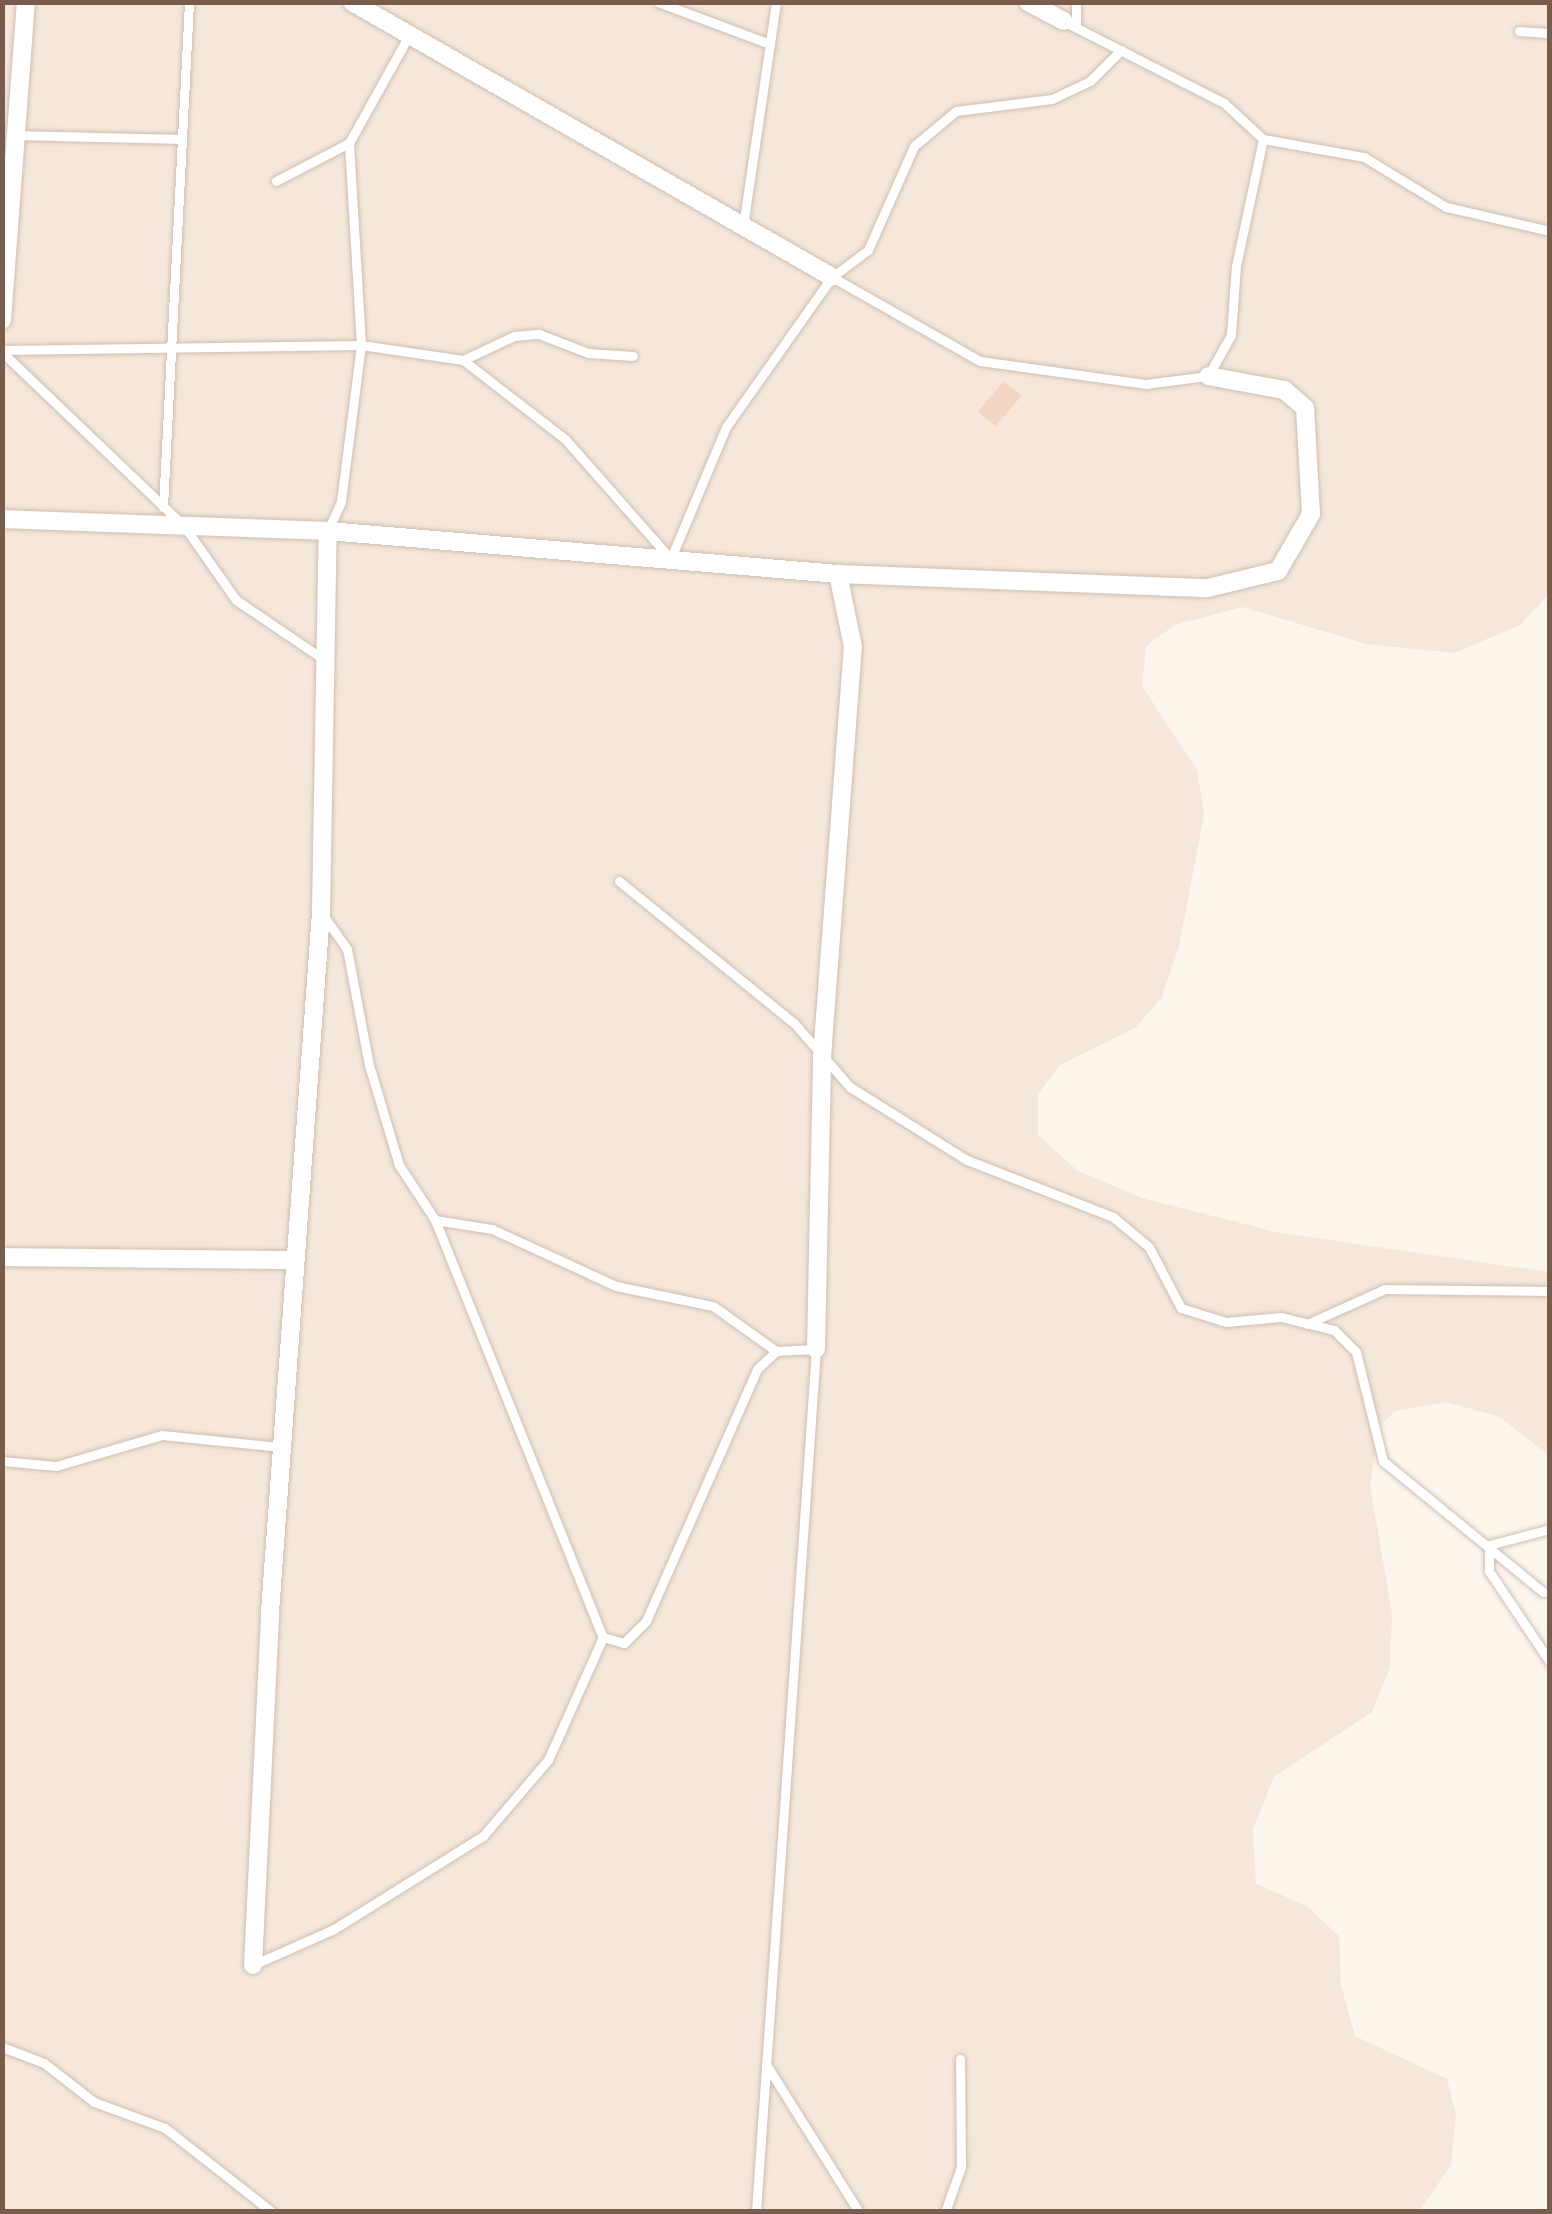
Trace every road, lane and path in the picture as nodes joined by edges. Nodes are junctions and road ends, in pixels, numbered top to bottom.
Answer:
1 (26, 2) edge
2 (190, 2) edge
3 (352, 2) edge
4 (658, 2) edge
5 (776, 2) edge
6 (1028, 2) edge
7 (1076, 2) edge
8 (1069, 24) junction
9 (1518, 31) dead end
10 (1550, 33) edge
11 (409, 35) junction
12 (770, 44) junction
13 (1120, 50) junction
14 (16, 135) junction
15 (1264, 139) junction
16 (180, 140) junction
17 (349, 143) junction
18 (276, 181) dead end
19 (743, 226) junction
20 (1550, 231) edge
21 (832, 277) junction
22 (2, 320) edge
23 (361, 345) junction
24 (168, 348) junction
25 (2, 351) edge
26 (633, 356) dead end
27 (462, 360) junction
28 (1208, 376) junction
29 (163, 507) junction
30 (2, 520) edge
31 (184, 526) junction
32 (328, 530) junction
33 (671, 560) junction
34 (838, 574) junction
35 (326, 662) junction
36 (618, 881) dead end
37 (321, 913) junction
38 (822, 1056) junction
39 (435, 1220) junction
40 (2, 1256) edge
41 (294, 1260) junction
42 (1550, 1291) edge
43 (1307, 1324) junction
44 (816, 1348) junction
45 (776, 1351) junction
46 (281, 1447) junction
47 (2, 1461) edge
48 (1550, 1529) edge
49 (1490, 1545) junction
50 (1543, 1592) dead end
51 (603, 1637) junction
52 (1550, 1662) edge
53 (254, 1965) joint
54 (2, 2048) edge
55 (960, 2059) dead end
56 (766, 2065) junction
57 (272, 2212) edge
58 (756, 2212) edge
59 (859, 2212) edge
60 (945, 2212) edge

1 - 14 street
2 - 16 lane
3 - 11 street
4 - 12 lane
5 - 12 lane
6 - 8 street
7 - 8 lane
8 - 13 lane
9 - 10 lane
11 - 17 lane
11 - 19 street
12 - 19 lane
13 - 15 lane
13 - 21 lane
14 - 16 lane
14 - 22 street
15 - 20 lane
15 - 28 lane
16 - 24 lane
17 - 18 lane
17 - 23 lane
19 - 21 street
21 - 28 lane
21 - 33 lane
23 - 24 lane
23 - 27 lane
23 - 32 lane
24 - 25 lane
24 - 29 lane
25 - 29 lane
26 - 27 lane
27 - 33 lane
28 - 34 street
29 - 31 lane
30 - 31 street
31 - 32 street
31 - 35 lane
32 - 33 street
32 - 35 street
33 - 34 street
34 - 38 street
35 - 37 street
36 - 38 lane
37 - 39 lane
37 - 41 street
38 - 43 lane
38 - 44 street
39 - 45 lane
39 - 51 lane
40 - 41 street
41 - 46 street
42 - 43 lane
43 - 49 lane
44 - 45 lane
44 - 56 lane
45 - 51 lane
46 - 47 lane
46 - 53 street
48 - 49 lane
49 - 50 lane
49 - 52 lane
51 - 53 lane
54 - 57 lane
55 - 60 lane
56 - 58 lane
56 - 59 lane

